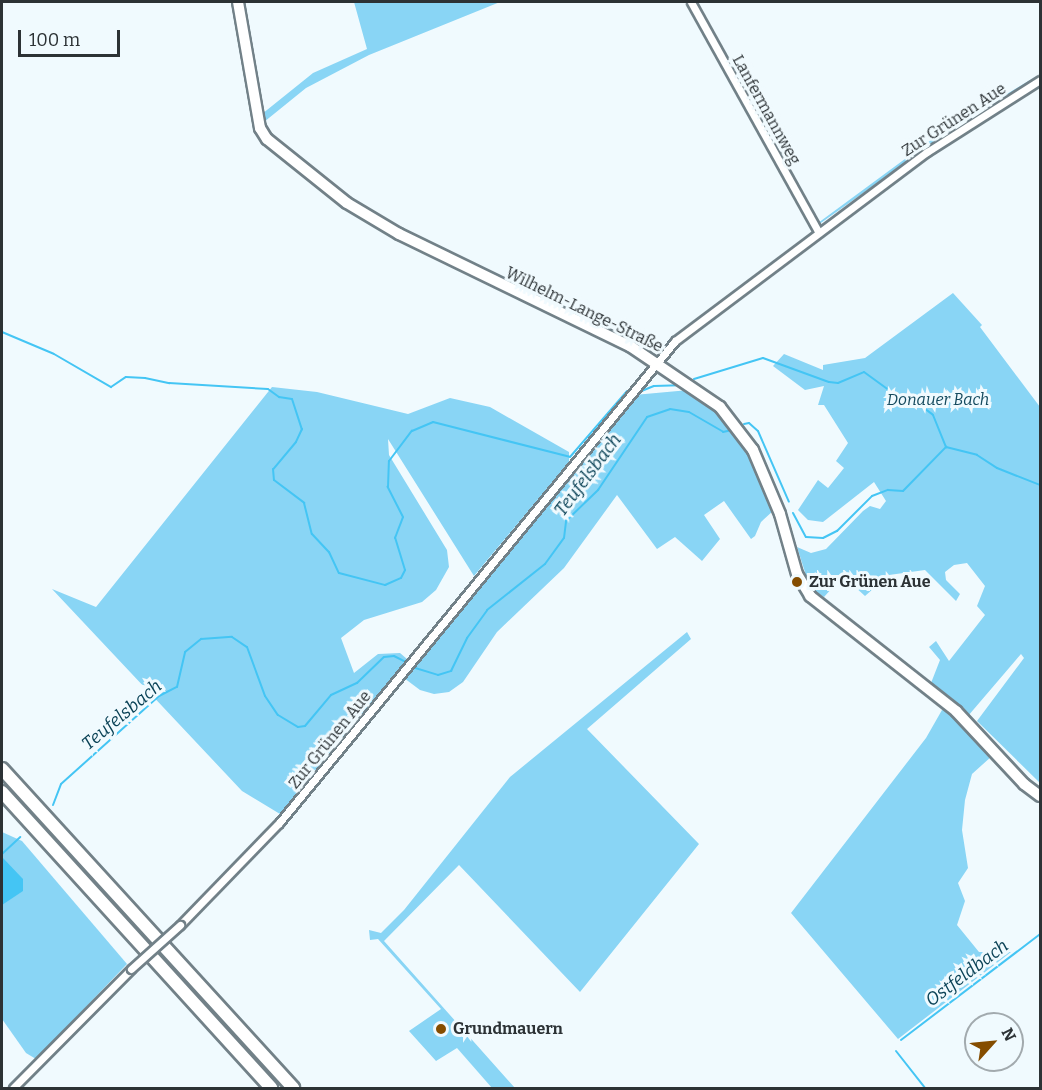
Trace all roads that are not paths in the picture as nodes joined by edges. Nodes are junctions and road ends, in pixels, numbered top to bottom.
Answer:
1 (238, 2) edge
2 (691, 2) edge
3 (1041, 80) edge
4 (818, 231) junction
5 (656, 360) junction
6 (2, 769) edge
7 (2, 792) edge
8 (1041, 796) edge
9 (13, 1089) edge
10 (271, 1089) edge
11 (293, 1089) edge

1 - 5 street, Wilhelm-Lange-Straße
2 - 4 street, Lanfermannweg
3 - 4 street, Zur Grünen Aue
4 - 5 street, Zur Grünen Aue
5 - 8 street, Wilhelm-Lange-Straße
5 - 9 street, Zur Grünen Aue, bridge
6 - 11 highway
7 - 10 highway

